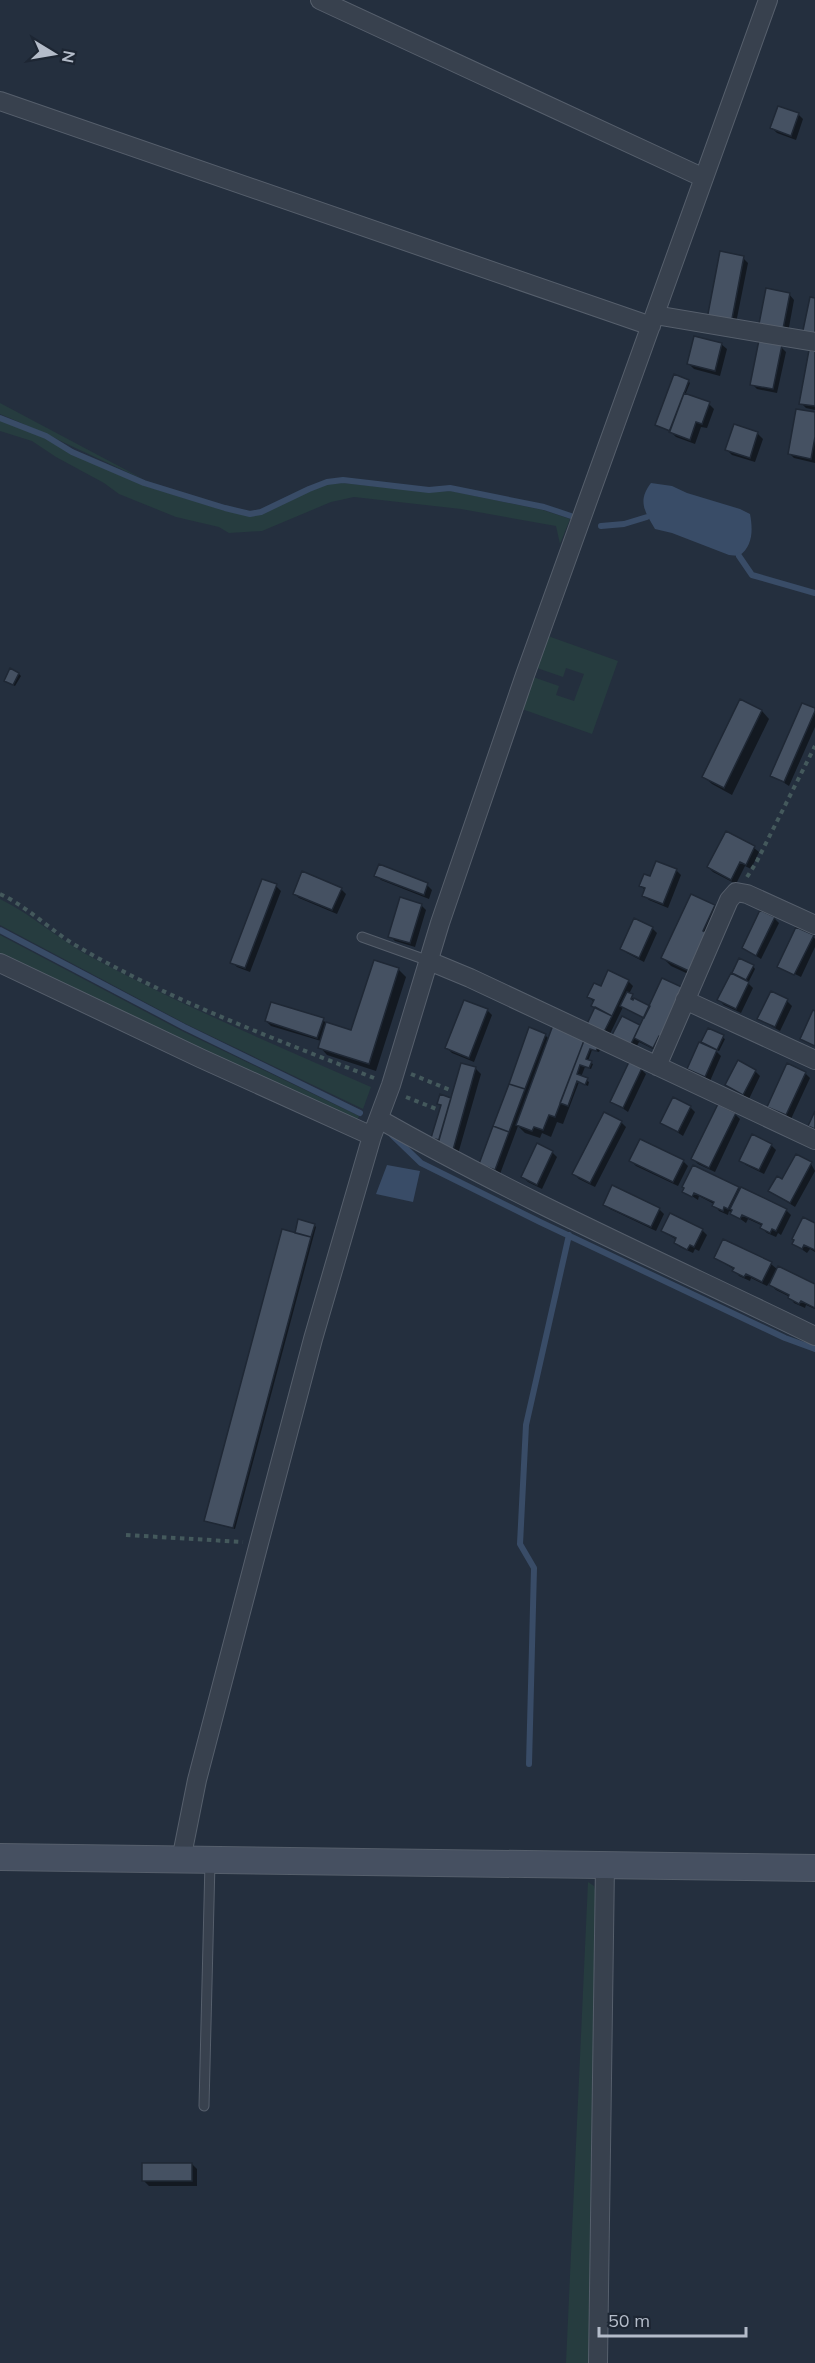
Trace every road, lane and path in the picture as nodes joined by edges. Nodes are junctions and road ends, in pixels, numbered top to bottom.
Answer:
1 (320, 0) edge
2 (768, 0) edge
3 (0, 101) edge
4 (704, 178) junction
5 (653, 320) junction
6 (815, 342) edge
7 (815, 746) edge
8 (736, 892) junction
9 (0, 894) edge
10 (815, 925) edge
11 (362, 937) dead end
12 (429, 961) junction
13 (0, 963) edge
14 (686, 1000) junction
15 (815, 1060) edge
16 (657, 1066) junction
17 (392, 1082) junction
18 (450, 1090) dead end
19 (439, 1110) dead end
20 (379, 1119) junction
21 (372, 1136) junction
22 (815, 1140) edge
23 (815, 1336) edge
24 (126, 1536) dead end
25 (259, 1543) junction
26 (0, 1857) edge
27 (181, 1860) junction
28 (210, 1860) junction
29 (605, 1865) junction
30 (815, 1868) edge
31 (204, 2106) dead end
32 (598, 2363) edge

1 - 4 street
2 - 4 street
3 - 5 street
4 - 5 street
5 - 6 street
5 - 12 street
7 - 8 path
8 - 10 street
8 - 14 street
9 - 17 path
11 - 12 lane
12 - 16 street
12 - 17 street
13 - 21 street
14 - 15 street
14 - 16 street
16 - 22 street
17 - 18 path
17 - 19 path
17 - 20 street
20 - 21 street
20 - 23 street
21 - 25 street
24 - 25 path
25 - 27 street
26 - 27 main road
27 - 28 main road
28 - 29 main road
28 - 31 lane
29 - 30 main road
29 - 32 street

